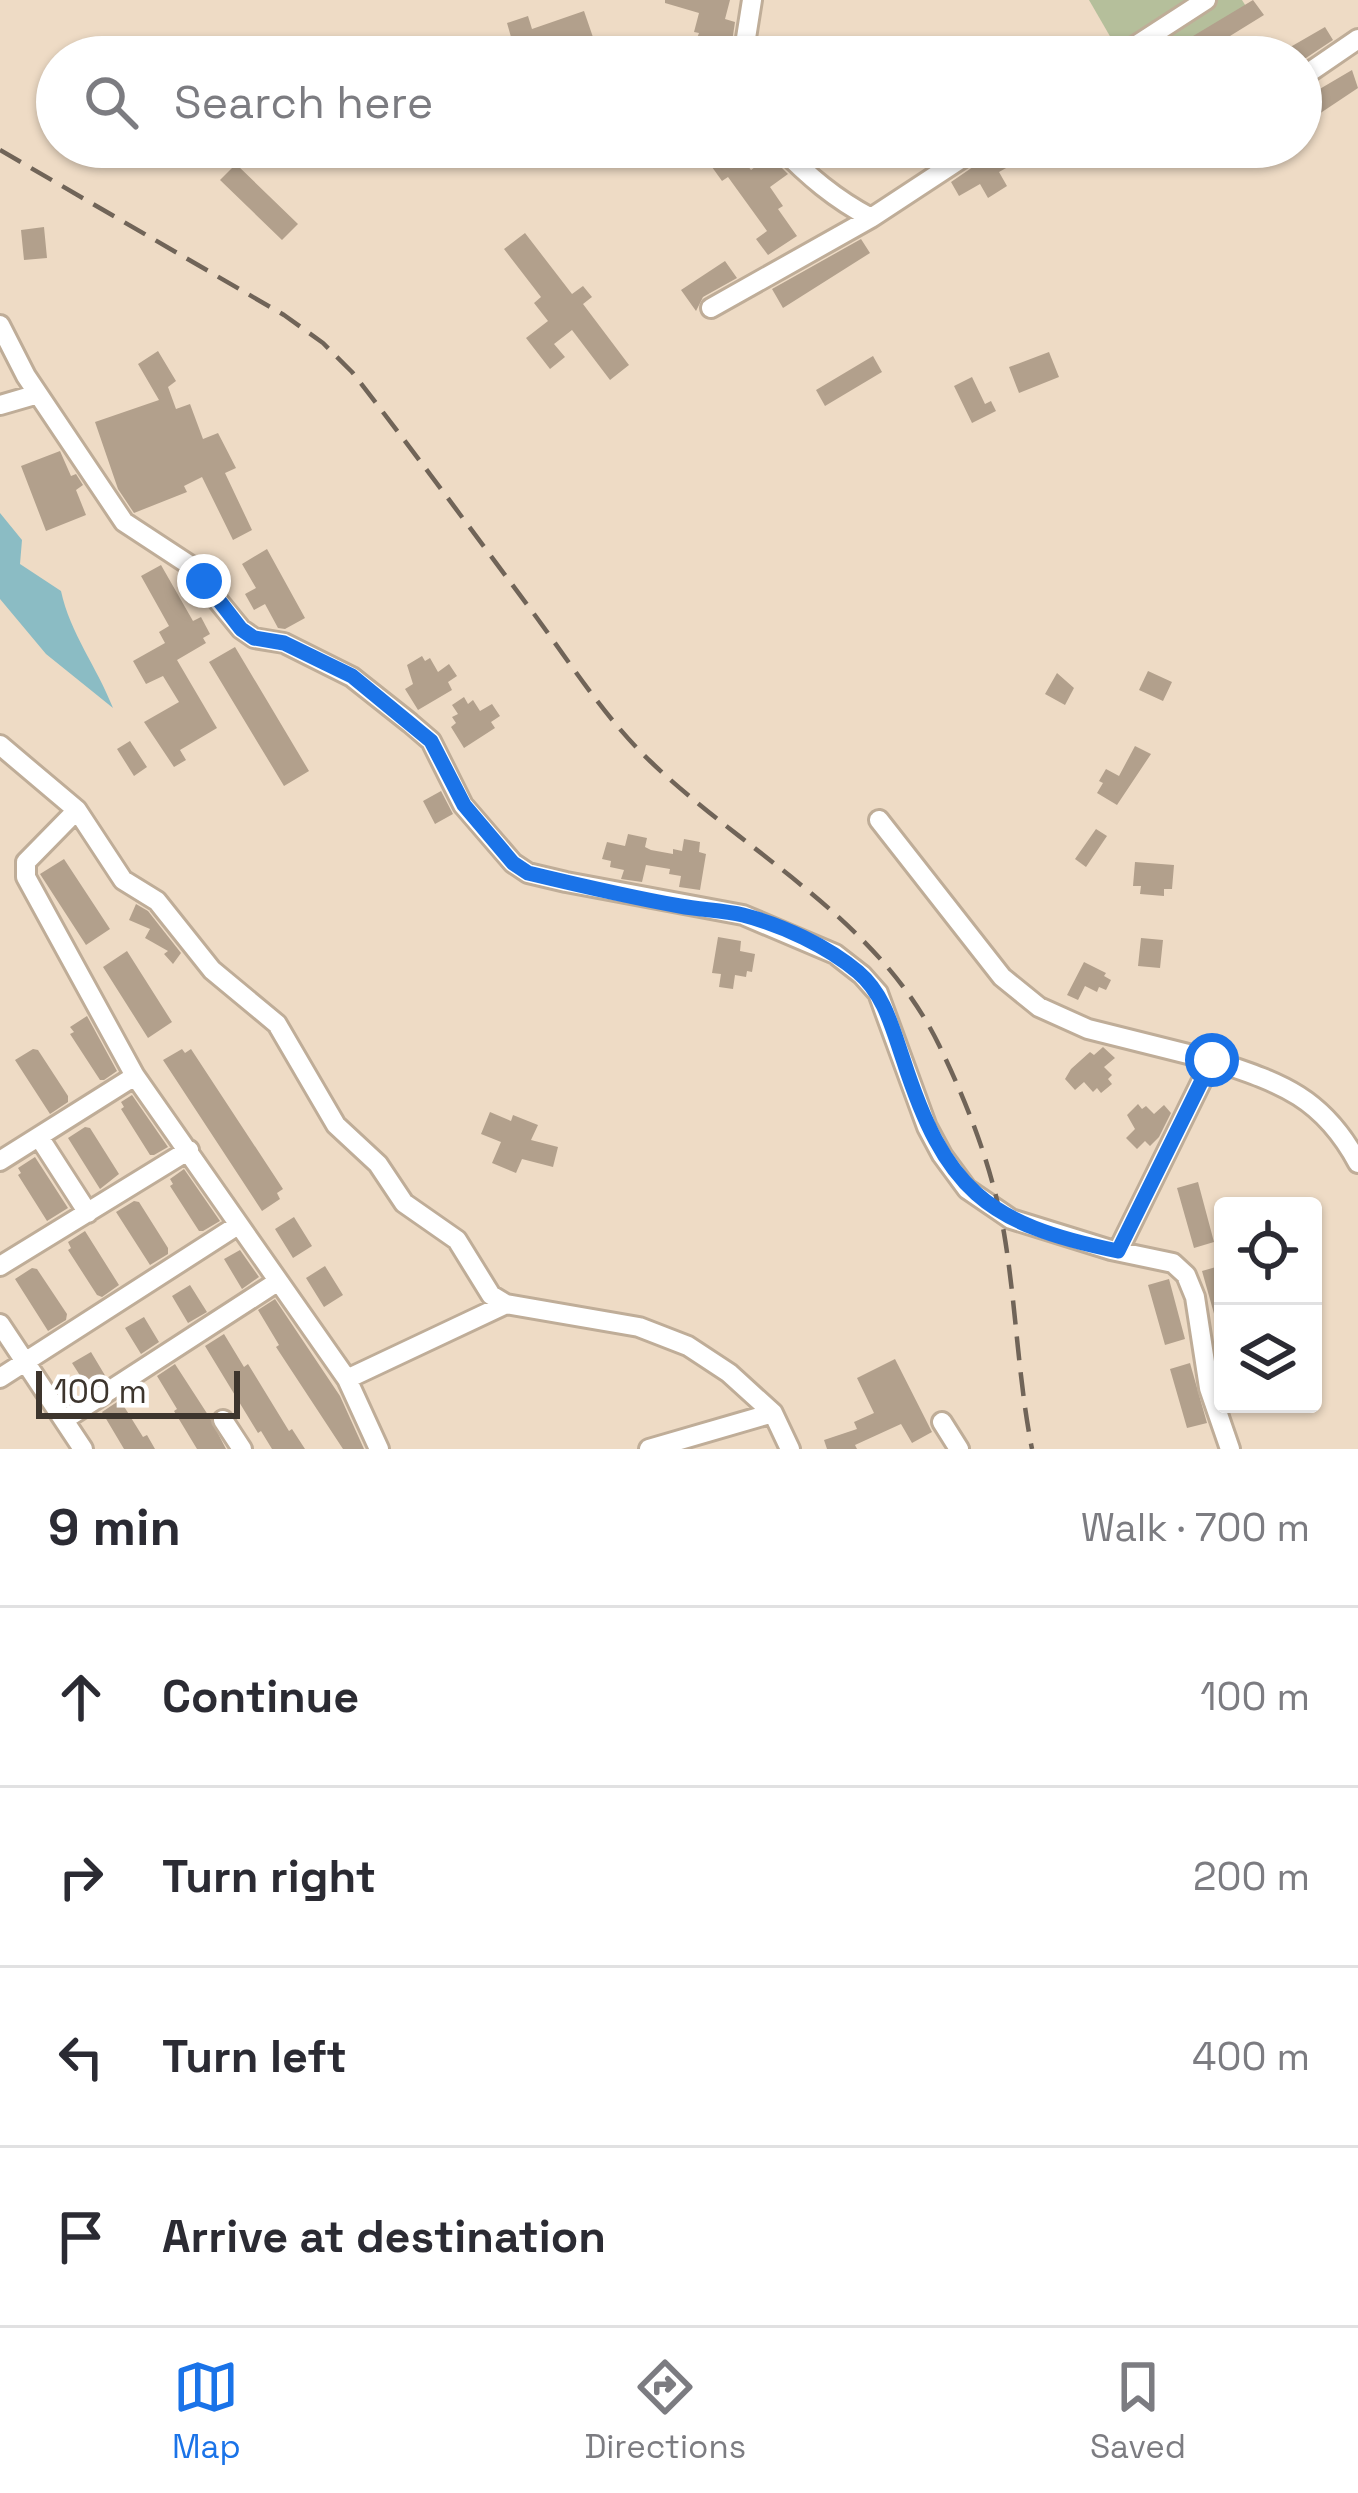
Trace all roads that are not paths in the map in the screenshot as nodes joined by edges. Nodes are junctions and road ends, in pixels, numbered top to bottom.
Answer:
1 (752, 0) edge
2 (1206, 0) edge
3 (746, 36) edge
4 (1150, 36) edge
5 (1358, 39) edge
6 (1322, 64) edge
7 (800, 168) edge
8 (948, 168) edge
9 (871, 218) junction
10 (711, 308) dead end
11 (0, 326) edge
12 (38, 394) junction
13 (0, 405) edge
14 (0, 745) edge
15 (77, 810) junction
16 (880, 820) dead end
17 (1212, 1060) junction
18 (136, 1076) junction
19 (39, 1137) junction
20 (189, 1150) junction
21 (0, 1161) edge
22 (1358, 1163) edge
23 (88, 1213) junction
24 (238, 1226) junction
25 (1118, 1251) junction
26 (0, 1266) edge
27 (277, 1282) junction
28 (506, 1304) junction
29 (0, 1324) edge
30 (25, 1361) junction
31 (0, 1378) edge
32 (347, 1379) junction
33 (773, 1412) junction
34 (64, 1420) junction
35 (224, 1420) dead end
36 (942, 1422) dead end
37 (83, 1449) edge
38 (242, 1449) edge
39 (379, 1449) edge
40 (649, 1449) edge
41 (790, 1449) edge
42 (959, 1449) edge
43 (1231, 1449) edge

1 - 3 street
2 - 4 street
5 - 6 street
7 - 9 street
8 - 9 street
9 - 10 street
11 - 12 street
12 - 13 street
12 - 25 street
14 - 15 street
15 - 18 street
15 - 28 street
16 - 17 street
17 - 22 street
17 - 25 street
18 - 19 street
18 - 20 street
19 - 21 street
19 - 23 street
20 - 23 street
20 - 24 street
23 - 26 street
24 - 27 street
24 - 30 street
25 - 43 street
27 - 32 street
27 - 34 street
28 - 32 street
28 - 33 street
29 - 30 street
30 - 31 street
30 - 34 street
32 - 39 street
33 - 40 street
33 - 41 street
34 - 37 street
35 - 38 street
36 - 42 street

